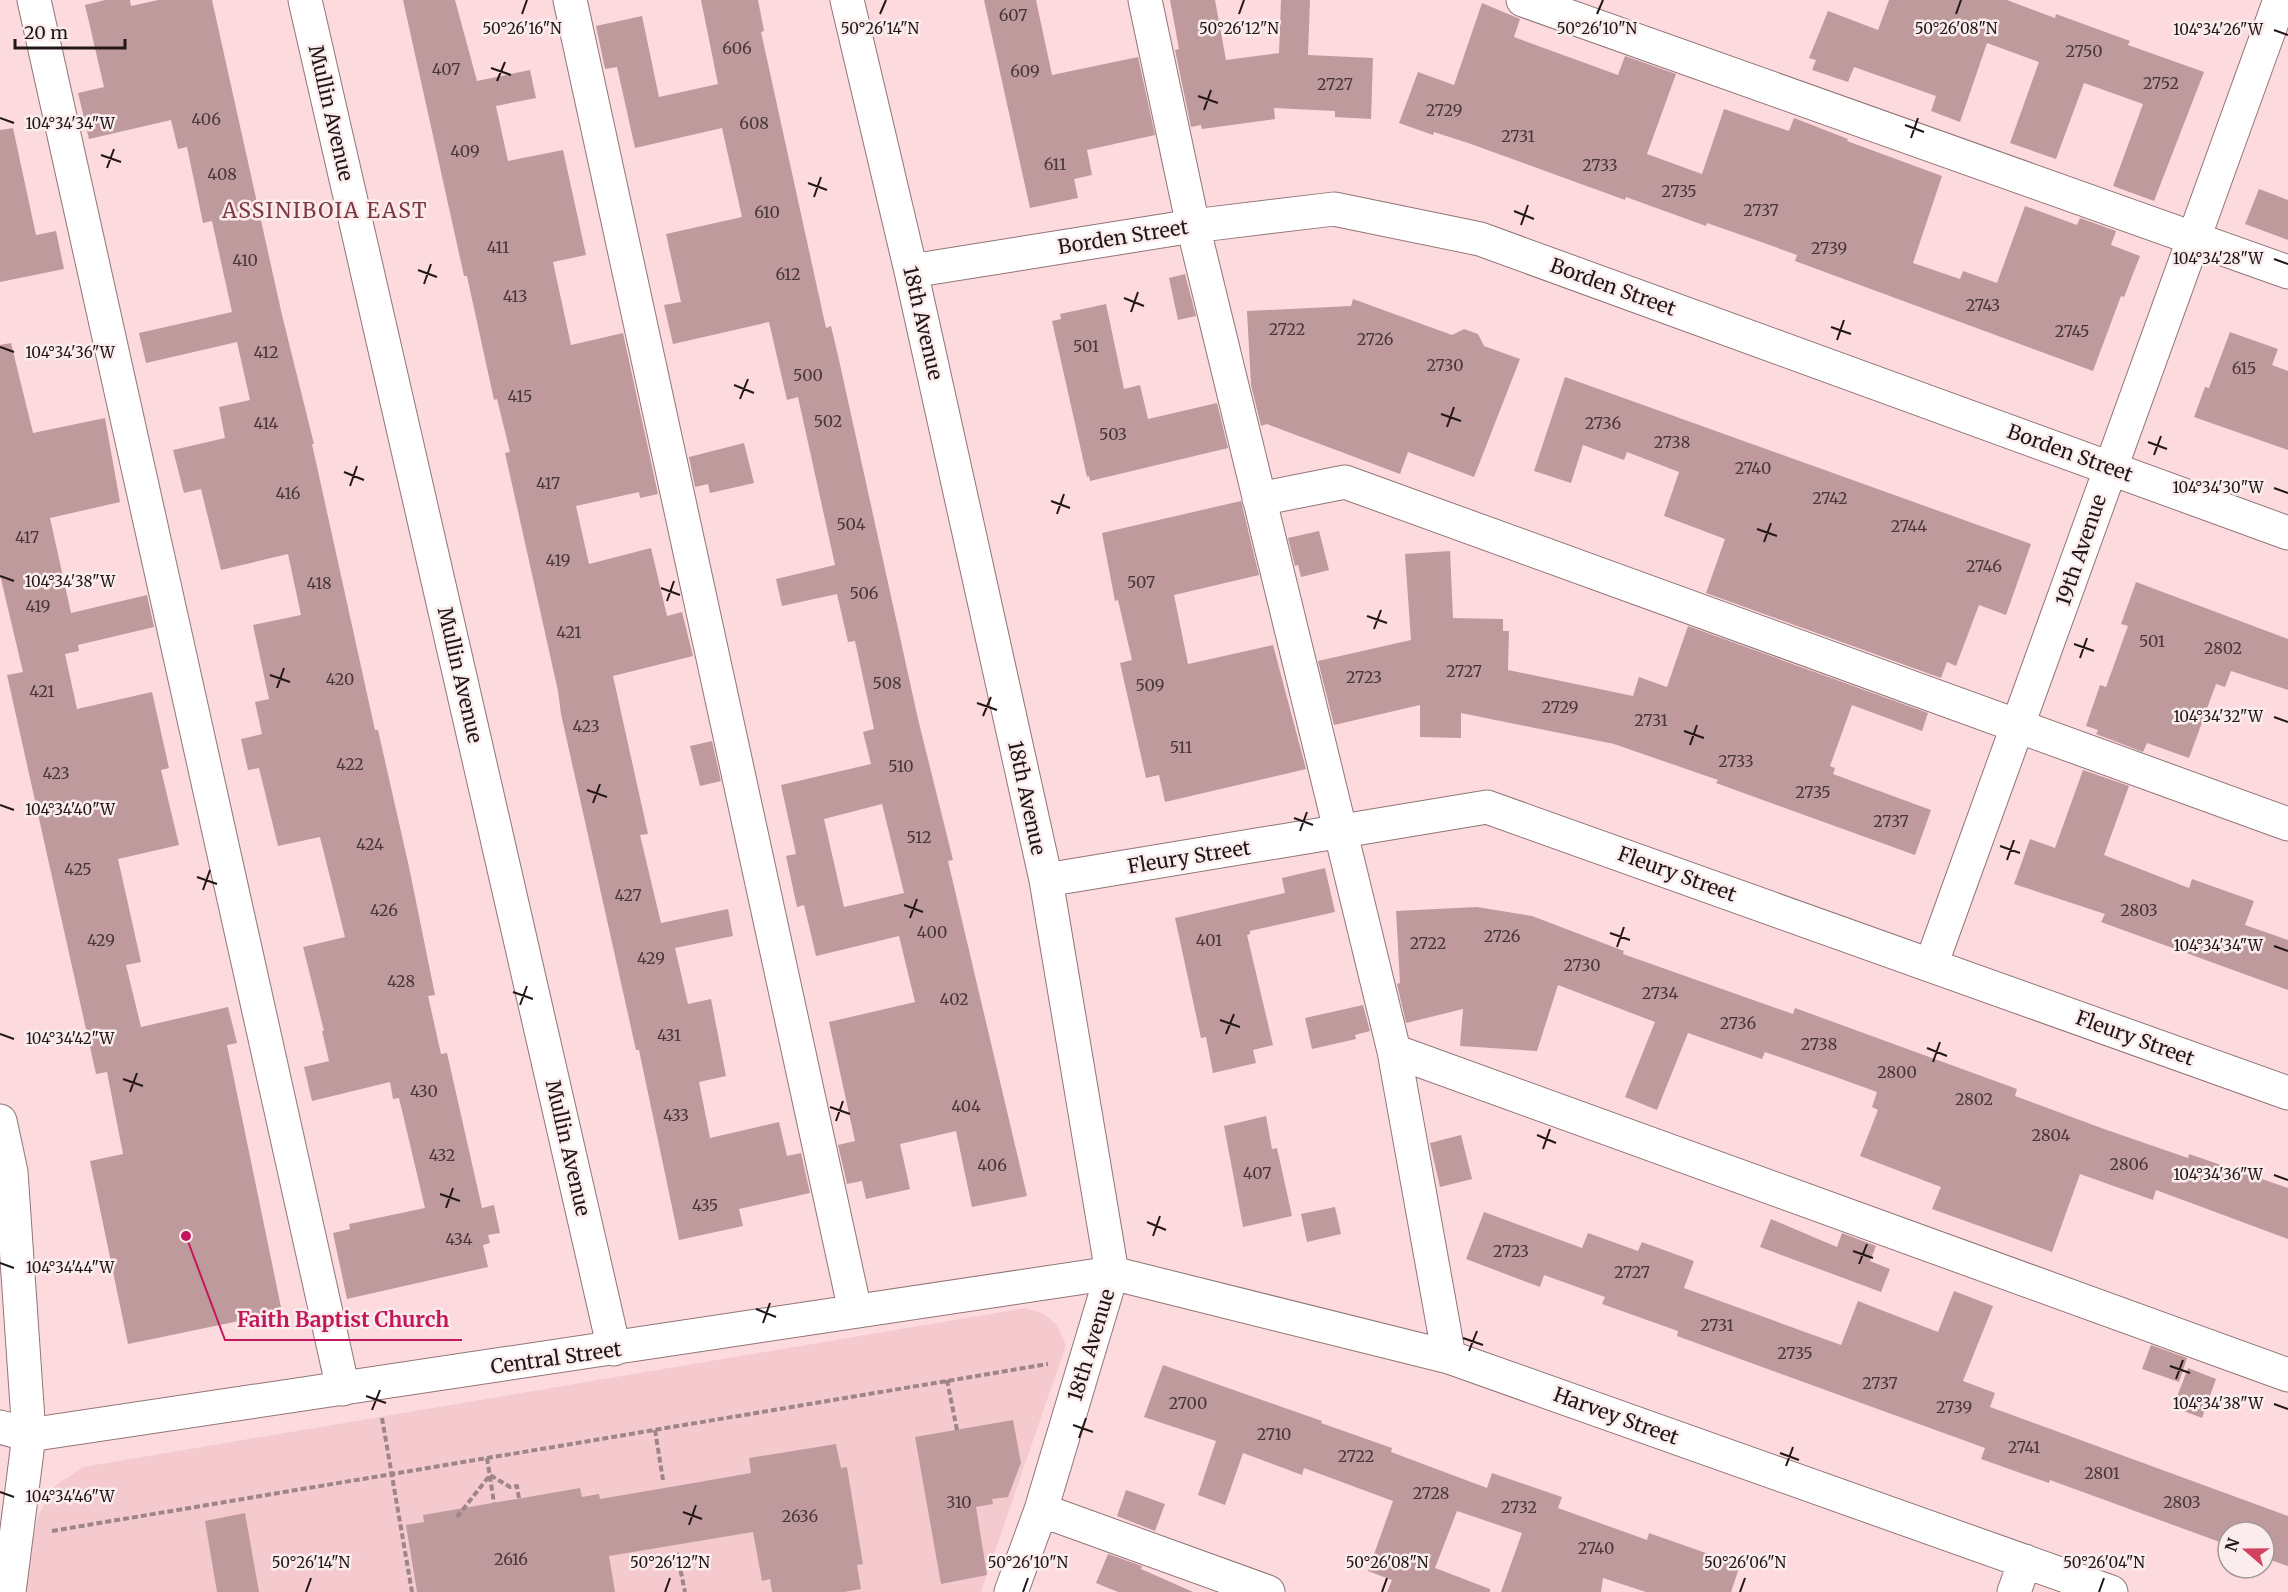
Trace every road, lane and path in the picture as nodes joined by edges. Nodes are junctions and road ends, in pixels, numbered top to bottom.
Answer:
1 (34, 0) edge
2 (306, 0) edge
3 (570, 0) edge
4 (847, 0) edge
5 (1145, 0) edge
6 (1523, 0) edge
7 (2280, 0) edge
8 (1193, 226) junction
9 (2194, 237) junction
10 (911, 270) junction
11 (2288, 272) edge
12 (2110, 467) junction
13 (1259, 499) junction
14 (2288, 532) edge
15 (2020, 725) junction
16 (2288, 824) edge
17 (1340, 833) junction
18 (1046, 880) junction
19 (1931, 965) junction
20 (1394, 1051) junction
21 (2288, 1093) edge
22 (0, 1121) edge
23 (1112, 1273) junction
24 (855, 1311) junction
25 (614, 1349) junction
26 (1087, 1357) junction
27 (1449, 1357) junction
28 (2288, 1375) edge
29 (947, 1380) junction
30 (376, 1384) junction
31 (344, 1389) junction
32 (654, 1430) junction
33 (957, 1430) dead end
34 (15, 1431) edge
35 (487, 1458) junction
36 (392, 1474) junction
37 (490, 1475) junction
38 (663, 1480) dead end
39 (519, 1498) dead end
40 (494, 1503) dead end
41 (1041, 1510) junction
42 (457, 1517) dead end
43 (16, 1537) junction
44 (677, 1553) dead end
45 (2025, 1561) junction
46 (9, 1592) edge
47 (412, 1592) edge
48 (685, 1592) edge
49 (1011, 1592) edge
50 (1268, 1592) edge
51 (2014, 1592) edge
52 (2111, 1592) edge

1 - 31 street
2 - 25 street, Mullin Avenue
3 - 24 street
4 - 10 street, 18th Avenue
5 - 8 street
6 - 9 street
7 - 9 street, 19th Avenue
8 - 10 street, Borden Street
8 - 12 street, Borden Street
8 - 13 street
9 - 11 street
9 - 12 street, 19th Avenue
10 - 18 street, 18th Avenue
12 - 14 street, Borden Street
12 - 15 street, 19th Avenue
13 - 15 street
13 - 17 street
15 - 16 street
15 - 19 street, 19th Avenue
17 - 18 street, Fleury Street
17 - 19 street, Fleury Street
17 - 20 street
18 - 23 street, 18th Avenue
19 - 21 street, Fleury Street
20 - 27 street
20 - 28 street
22 - 34 street
23 - 24 street, Central Street
23 - 26 street, 18th Avenue
23 - 27 street, Harvey Street
24 - 25 street, Central Street
25 - 30 street, Central Street
26 - 29 path
26 - 41 street, 18th Avenue
27 - 45 street, Harvey Street
29 - 32 path
29 - 33 path
30 - 31 street, Central Street
30 - 36 path
31 - 34 street, Central Street
32 - 35 path
32 - 38 path
34 - 43 street
35 - 36 path
35 - 37 path
36 - 43 path
36 - 47 path
37 - 39 path
37 - 40 path
37 - 42 path
41 - 49 street, 18th Avenue
41 - 50 street
43 - 46 street
44 - 48 path
45 - 51 street
45 - 52 street, Harvey Street

